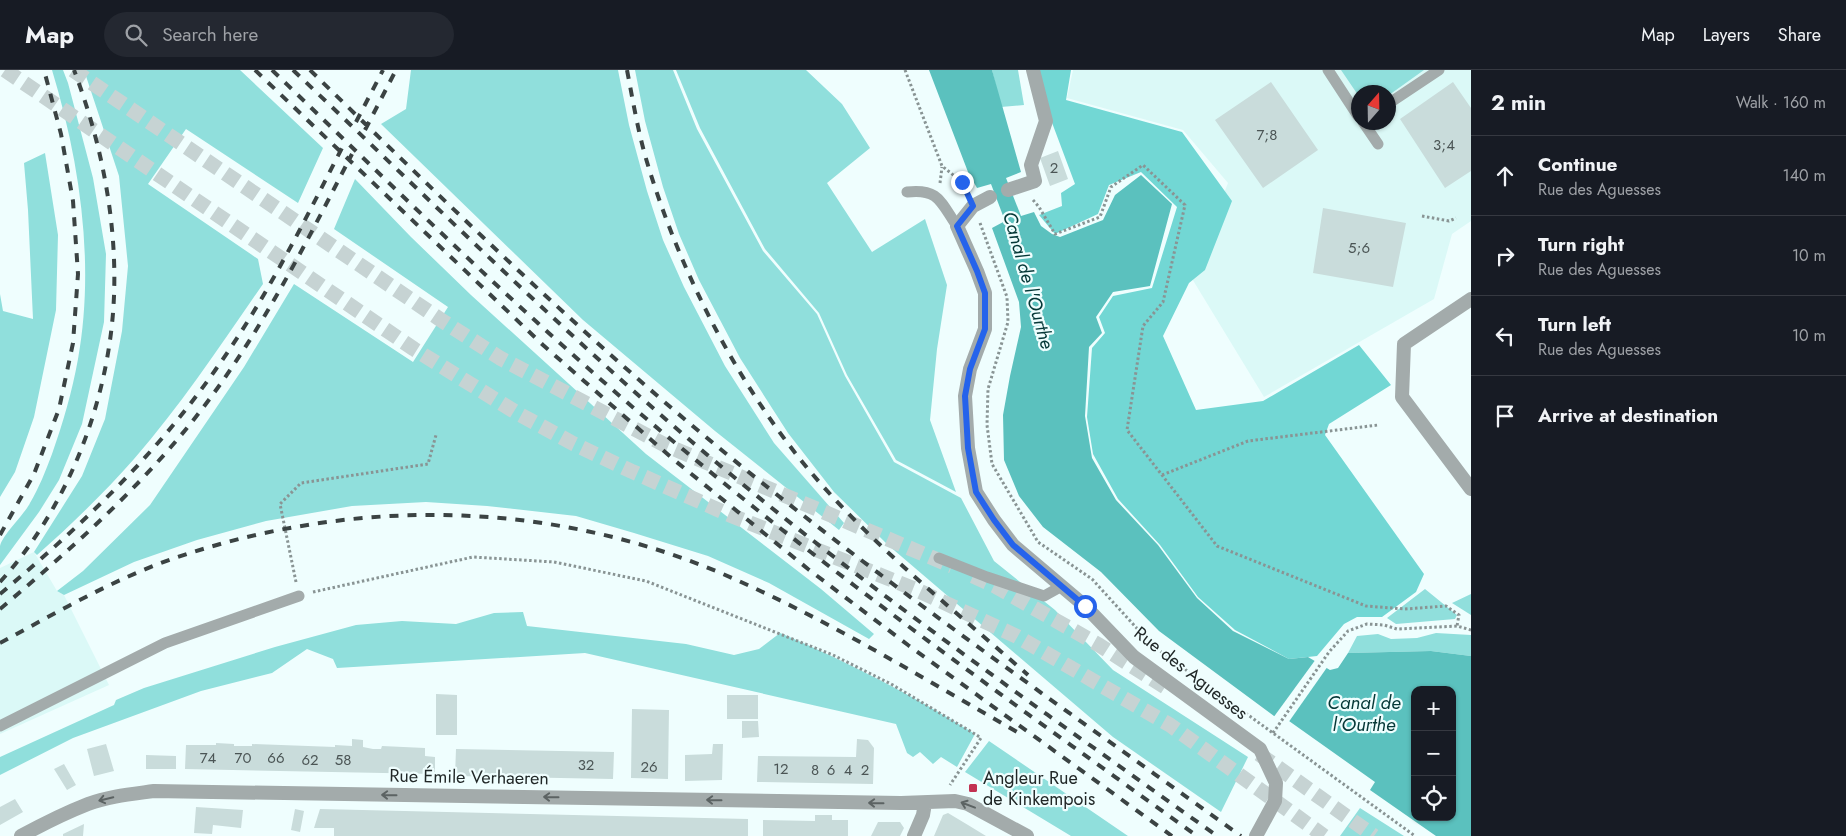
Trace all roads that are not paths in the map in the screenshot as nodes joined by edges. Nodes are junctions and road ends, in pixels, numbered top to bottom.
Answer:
1 (1033, 70) edge
2 (1328, 70) edge
3 (1439, 70) edge
4 (1396, 99) edge
5 (1351, 105) edge
6 (1368, 130) edge
7 (1378, 144) dead end
8 (1014, 188) road end
9 (906, 192) dead end
10 (990, 198) dead end
11 (957, 226) junction
12 (1471, 299) edge
13 (1471, 489) edge
14 (939, 558) dead end
15 (1062, 586) junction
16 (299, 596) road end
17 (0, 726) edge
18 (925, 802) junction
19 (21, 836) edge
20 (914, 836) edge
21 (1027, 836) edge
22 (1256, 836) edge

1 - 8 street
2 - 5 lane
3 - 4 lane
6 - 7 lane
9 - 11 lane
10 - 11 street
11 - 15 street, Rue des Aguesses
12 - 13 street
14 - 15 lane
15 - 22 street, Rue des Aguesses
16 - 17 lane
18 -> 19 street, Rue Émile Verhaeren
18 - 20 street
21 -> 18 street, Rue Émile Verhaeren

